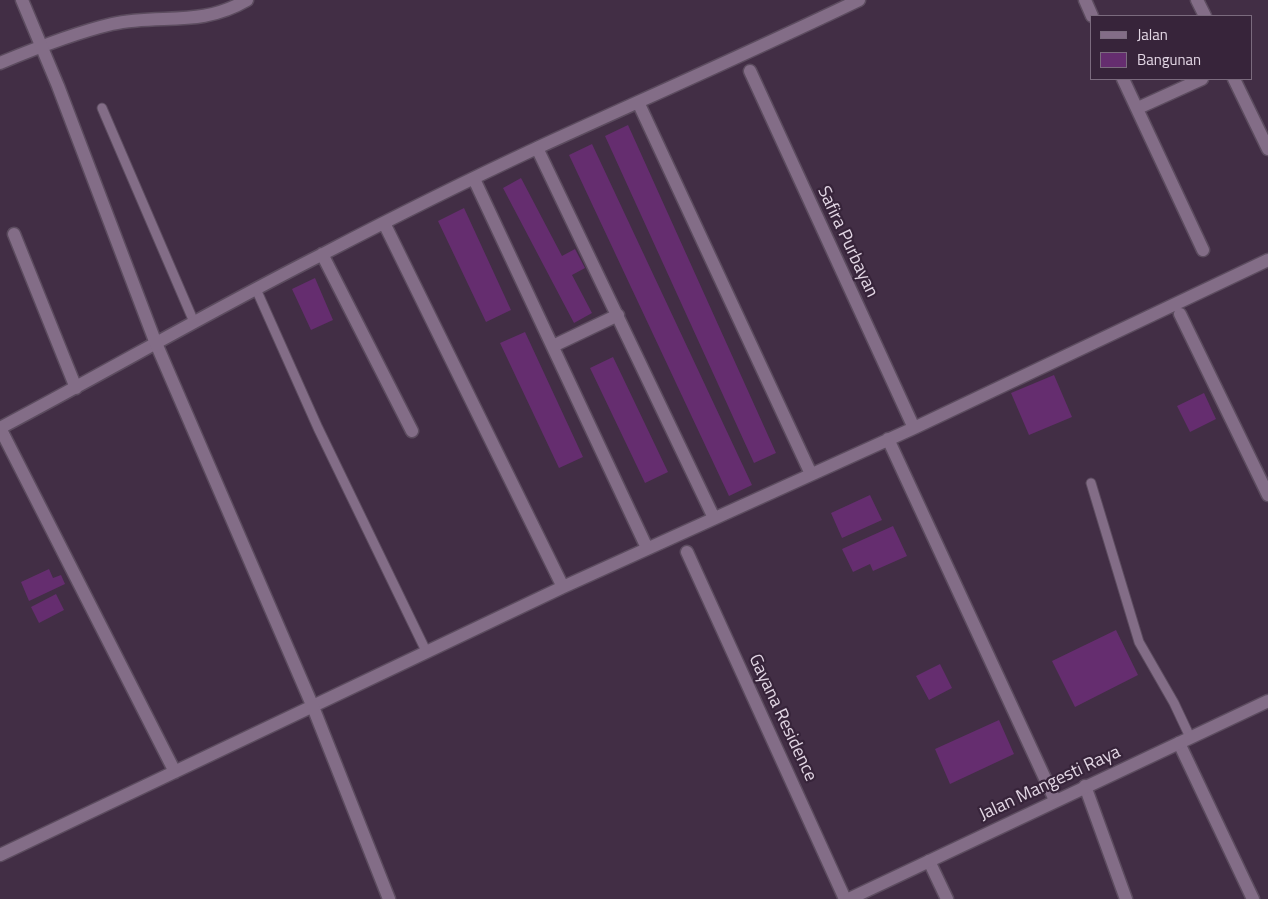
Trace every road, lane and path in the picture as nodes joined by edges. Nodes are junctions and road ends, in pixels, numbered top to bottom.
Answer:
1 (22, 0) edge
2 (247, 0) edge
3 (859, 0) edge
4 (1084, 0) edge
5 (1197, 0) edge
6 (1092, 15) edge
7 (1204, 15) edge
8 (41, 49) junction
9 (0, 63) edge
10 (750, 72) dead end
11 (1124, 80) edge
12 (1200, 80) edge
13 (1234, 80) edge
14 (638, 102) junction
15 (102, 108) dead end
16 (1138, 108) junction
17 (537, 148) junction
18 (1268, 149) edge
19 (474, 179) junction
20 (384, 223) junction
21 (14, 234) dead end
22 (1203, 250) dead end
23 (322, 254) junction
24 (1268, 260) edge
25 (256, 289) junction
26 (1180, 314) dead end
27 (618, 315) junction
28 (194, 322) junction
29 (156, 342) junction
30 (553, 346) junction
31 (76, 388) junction
32 (0, 428) edge
33 (914, 428) junction
34 (412, 431) dead end
35 (888, 439) junction
36 (811, 474) junction
37 (1090, 483) dead end
38 (1268, 495) edge
39 (714, 518) junction
40 (647, 548) junction
41 (687, 552) dead end
42 (563, 587) junction
43 (426, 653) junction
44 (1268, 701) edge
45 (313, 708) junction
46 (1185, 740) junction
47 (175, 772) junction
48 (1084, 786) junction
49 (1055, 800) junction
50 (0, 855) edge
51 (929, 861) junction
52 (389, 899) edge
53 (847, 899) edge
54 (947, 899) edge
55 (1126, 899) edge
56 (1252, 899) edge

1 - 8 street
2 - 8 street
3 - 14 street
4 - 6 street
5 - 7 street
8 - 9 street
8 - 29 street
10 - 33 street, Safira Purbayan
11 - 16 street
12 - 16 street
13 - 18 street
14 - 17 street
14 - 36 street
15 - 28 lane
16 - 22 street
17 - 19 street
17 - 27 street
19 - 20 street
19 - 30 street
20 - 23 street
20 - 42 street
21 - 31 street
23 - 25 street
23 - 34 street
24 - 33 street
25 - 28 street
25 - 43 lane
26 - 38 street
27 - 30 street
27 - 39 street
28 - 29 street
29 - 31 street
29 - 45 street
30 - 40 street
31 - 32 street
32 - 47 street
33 - 35 street
35 - 36 street
35 - 49 street
36 - 39 street
37 - 46 lane
39 - 40 street
40 - 42 street
41 - 53 street, Gayana Residence
42 - 43 street
43 - 45 street
44 - 46 street, Jalan Mangesti Raya
45 - 47 street
45 - 52 street
46 - 48 street, Jalan Mangesti Raya
46 - 56 street
47 - 50 street
48 - 49 street, Jalan Mangesti Raya
48 - 55 street
49 - 51 street, Jalan Mangesti Raya
51 - 53 street, Jalan Mangesti Raya
51 - 54 street

